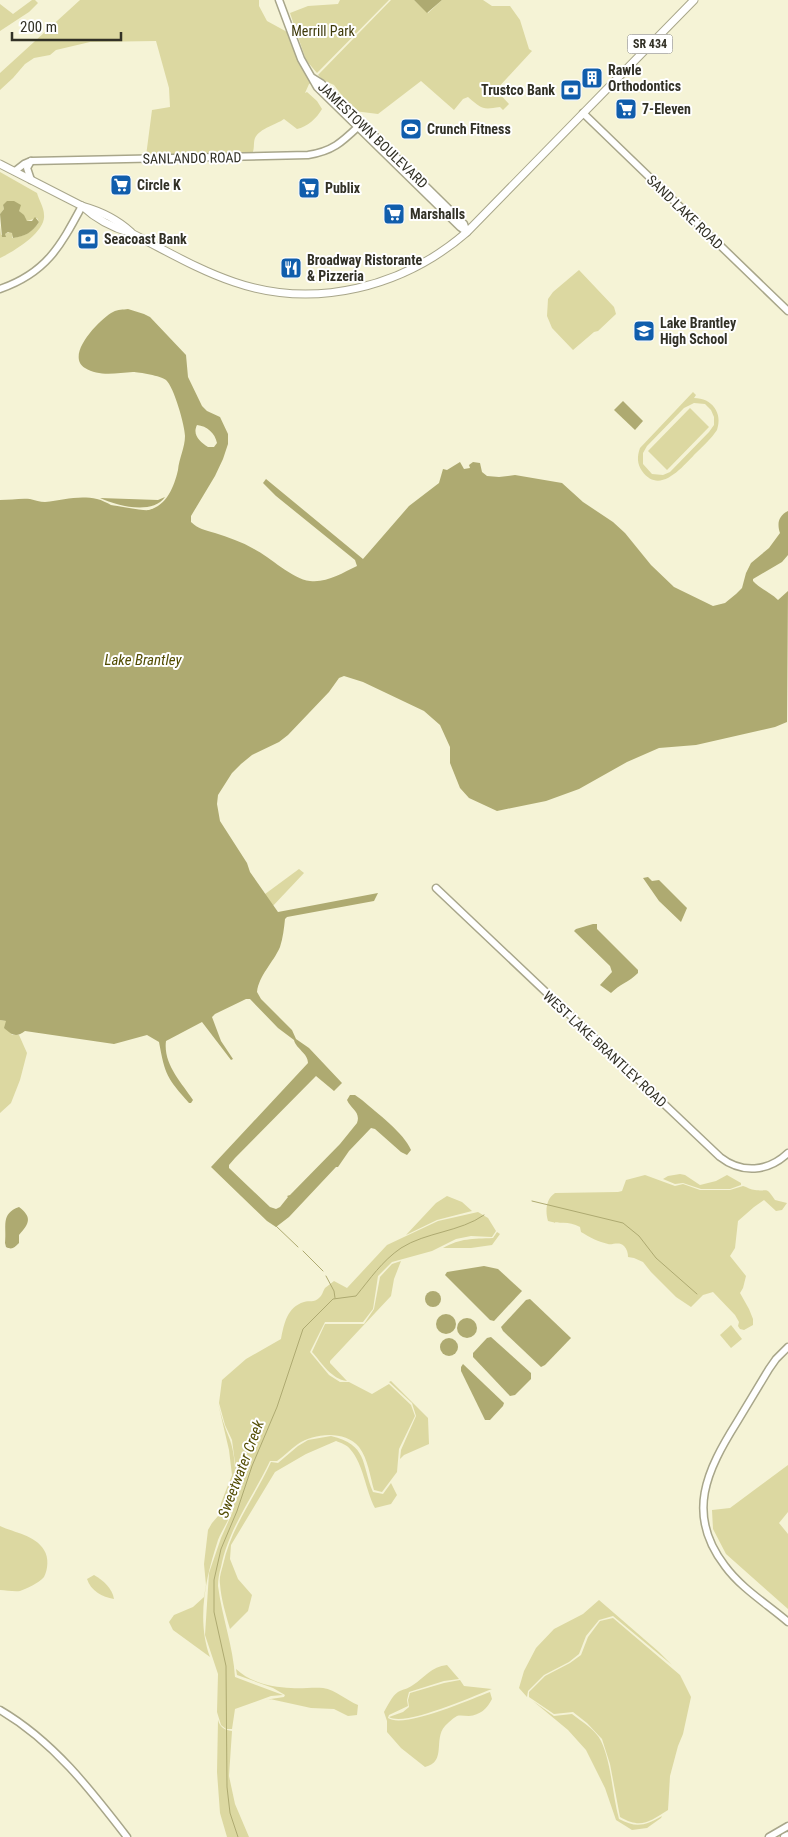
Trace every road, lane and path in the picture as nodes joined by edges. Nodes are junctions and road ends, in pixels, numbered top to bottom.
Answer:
1 (279, 0) edge
2 (694, 0) edge
3 (583, 113) junction
4 (360, 125) junction
5 (31, 161) junction
6 (0, 164) edge
7 (15, 172) junction
8 (31, 180) junction
9 (82, 206) junction
10 (467, 232) junction
11 (0, 289) edge
12 (788, 311) edge
13 (436, 888) dead end
14 (788, 1153) edge
15 (788, 1347) edge
16 (788, 1622) edge
17 (0, 1710) edge
18 (788, 1826) edge
19 (788, 1835) edge
20 (127, 1837) edge
21 (769, 1837) edge
22 (784, 1837) edge

1 - 4 street, JAMESTOWN BOULEVARD
2 - 3 main road, SR 434
3 - 10 main road, SR 434
3 - 12 street, SAND LAKE ROAD
4 - 5 street, SANLANDO ROAD
4 - 10 street, JAMESTOWN BOULEVARD
5 - 7 street
5 - 8 street
6 - 7 main road, SR 434
7 - 8 main road, SR 434
8 - 9 main road, SR 434
9 - 10 main road, SR 434
9 - 11 street
13 - 14 street, WEST LAKE BRANTLEY ROAD
15 - 16 street
17 - 20 street
18 - 21 street
19 - 22 street

